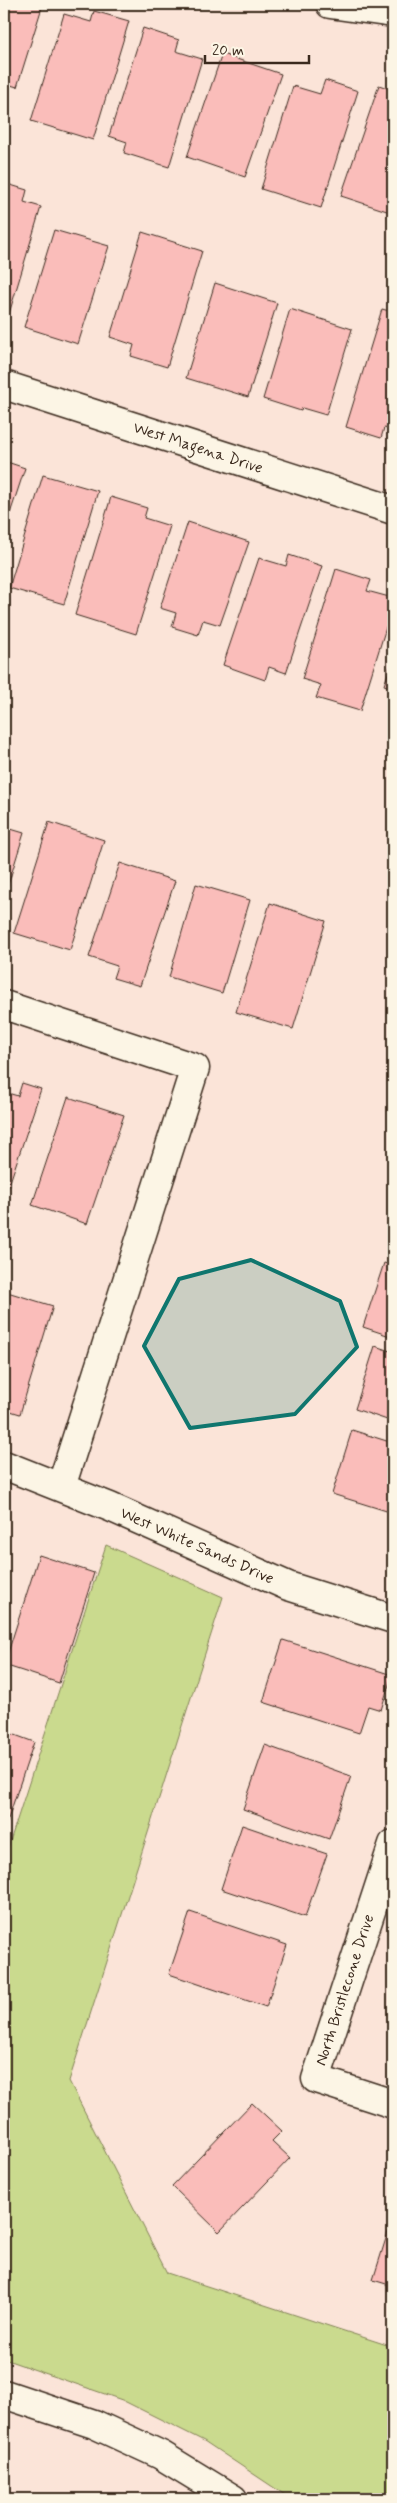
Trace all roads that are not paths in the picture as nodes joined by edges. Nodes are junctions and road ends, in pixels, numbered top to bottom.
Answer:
1 (330, 4) edge
2 (393, 13) edge
3 (4, 385) edge
4 (393, 510) edge
5 (4, 1005) edge
6 (4, 1464) edge
7 (61, 1487) junction
8 (393, 1619) edge
9 (393, 1844) edge
10 (393, 2104) edge
11 (4, 2394) edge
12 (234, 2499) edge

1 - 2 street
3 - 4 street, West Magena Drive
5 - 7 street
6 - 7 street, West White Sands Drive
7 - 8 street, West White Sands Drive
9 - 10 street, North Bristlecone Drive
11 - 12 street

